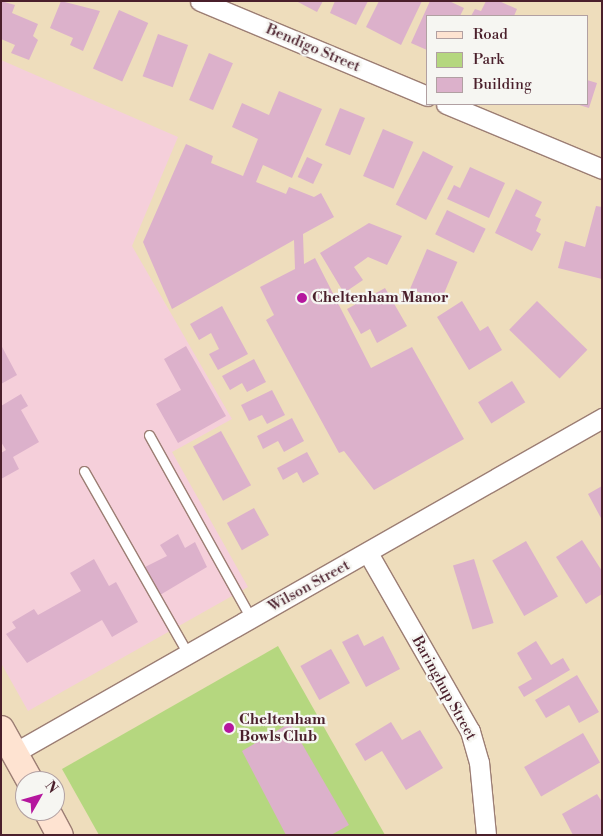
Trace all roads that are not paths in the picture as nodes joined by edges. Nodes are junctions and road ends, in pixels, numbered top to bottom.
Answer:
1 (200, 1) edge
2 (426, 96) edge
3 (448, 105) edge
4 (602, 169) edge
5 (602, 418) edge
6 (149, 435) dead end
7 (84, 471) dead end
8 (368, 553) junction
9 (251, 618) junction
10 (188, 654) junction
11 (1, 729) edge
12 (14, 753) junction
13 (24, 771) edge
14 (52, 821) edge
15 (60, 835) edge
16 (486, 835) edge

1 - 2 street, Bendigo Street
3 - 4 street
5 - 8 street, Wilson Street
6 - 9 lane
7 - 10 lane
8 - 9 street, Wilson Street
8 - 16 street, Baringhup Street
9 - 10 street, Wilson Street
10 - 12 street, Wilson Street
11 - 12 main road
12 - 13 main road
14 - 15 main road

